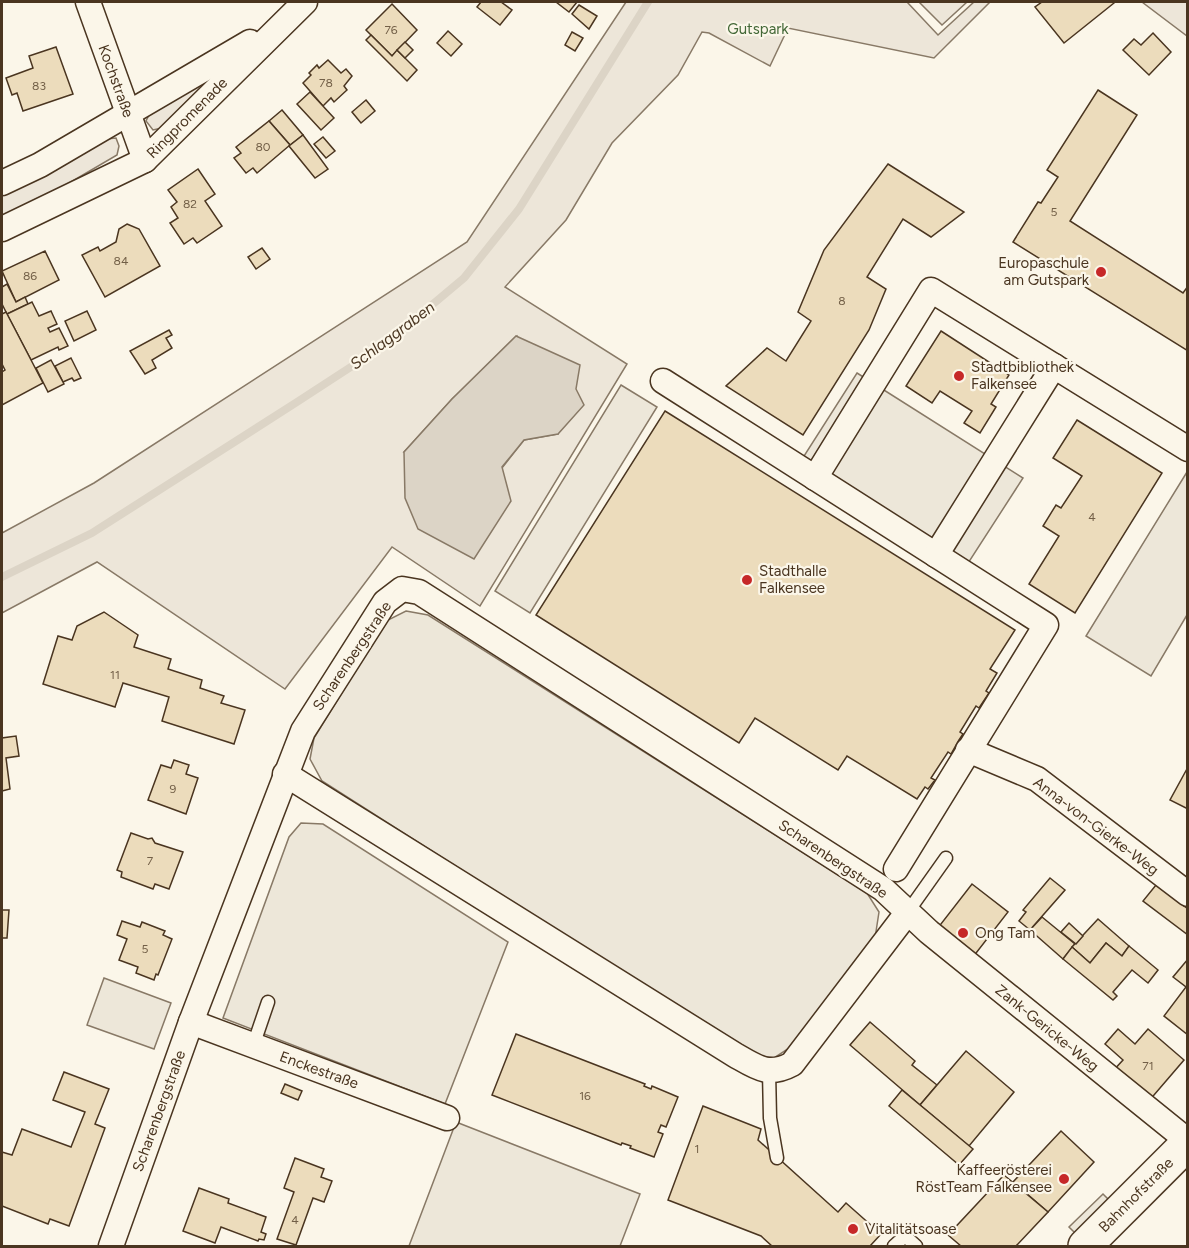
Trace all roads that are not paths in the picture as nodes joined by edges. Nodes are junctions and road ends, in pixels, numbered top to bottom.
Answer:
1 (88, 2) edge
2 (298, 8) edge
3 (128, 113) junction
4 (145, 160) junction
5 (2, 183) edge
6 (2, 229) edge
7 (1054, 366) junction
8 (663, 381) dead end
9 (1188, 449) edge
10 (815, 478) junction
11 (936, 555) junction
12 (968, 750) junction
13 (285, 774) junction
14 (946, 858) dead end
15 (896, 869) dead end
16 (1188, 894) edge
17 (907, 913) junction
18 (268, 1002) dead end
19 (191, 1022) junction
20 (252, 1046) junction
21 (769, 1071) junction
22 (447, 1118) dead end
23 (1188, 1142) edge
24 (777, 1158) dead end
25 (111, 1246) edge
26 (894, 1246) edge
27 (916, 1246) edge
28 (1085, 1246) edge

1 - 3 street, Kochstraße
2 - 3 street, Ringpromenade
2 - 4 street, Ringpromenade
3 - 4 street, Kochstraße
3 - 5 street, Ringpromenade
4 - 6 street, Ringpromenade
7 - 9 street
7 - 10 street
7 - 11 street
8 - 10 street
10 - 11 street
11 - 12 street
12 - 15 street
12 - 16 street, Anna-von-Gierke-Weg
13 - 17 street, Scharenbergstraße
13 - 19 street, Scharenbergstraße
13 - 21 street
14 - 17 lane
17 - 21 street
17 - 23 street, Zank-Gericke-Weg
18 - 20 lane
19 - 20 street, Enckestraße
19 - 25 street, Scharenbergstraße
20 - 22 street, Enckestraße
21 - 24 lane
23 - 28 street, Bahnhofstraße
26 - 27 lane

